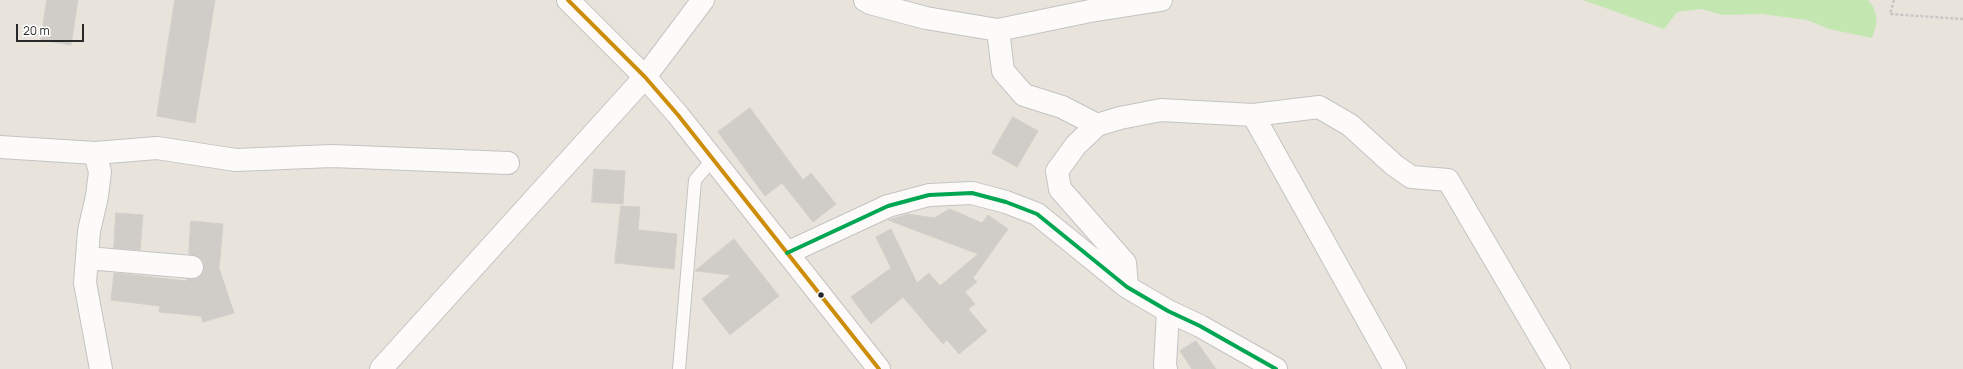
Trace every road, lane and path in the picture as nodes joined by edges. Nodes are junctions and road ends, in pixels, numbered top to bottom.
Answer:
1 (568, 0) edge
2 (703, 0) edge
3 (865, 0) edge
4 (1160, 0) edge
5 (1894, 0) edge
6 (1963, 19) edge
7 (998, 30) junction
8 (645, 77) junction
9 (1252, 115) junction
10 (1097, 125) junction
11 (0, 146) edge
12 (95, 153) junction
13 (713, 159) junction
14 (508, 163) dead end
15 (787, 253) junction
16 (87, 258) junction
17 (192, 267) dead end
18 (1127, 286) junction
19 (1168, 311) junction
20 (101, 369) edge
21 (382, 369) edge
22 (679, 369) edge
23 (879, 369) edge
24 (1166, 369) edge
25 (1276, 369) edge
26 (1395, 369) edge
27 (1559, 369) edge

1 - 8 street
2 - 8 street
3 - 7 street
4 - 7 street
5 - 6 path
7 - 10 street
8 - 13 street
8 - 21 street
9 - 10 street
9 - 26 street
9 - 27 street
10 - 18 street
11 - 12 street
12 - 14 street
12 - 16 street
13 - 15 street
13 - 22 lane
15 - 18 street
15 - 23 street
16 - 17 street
16 - 20 street
18 - 19 street
19 - 24 street
19 - 25 street

